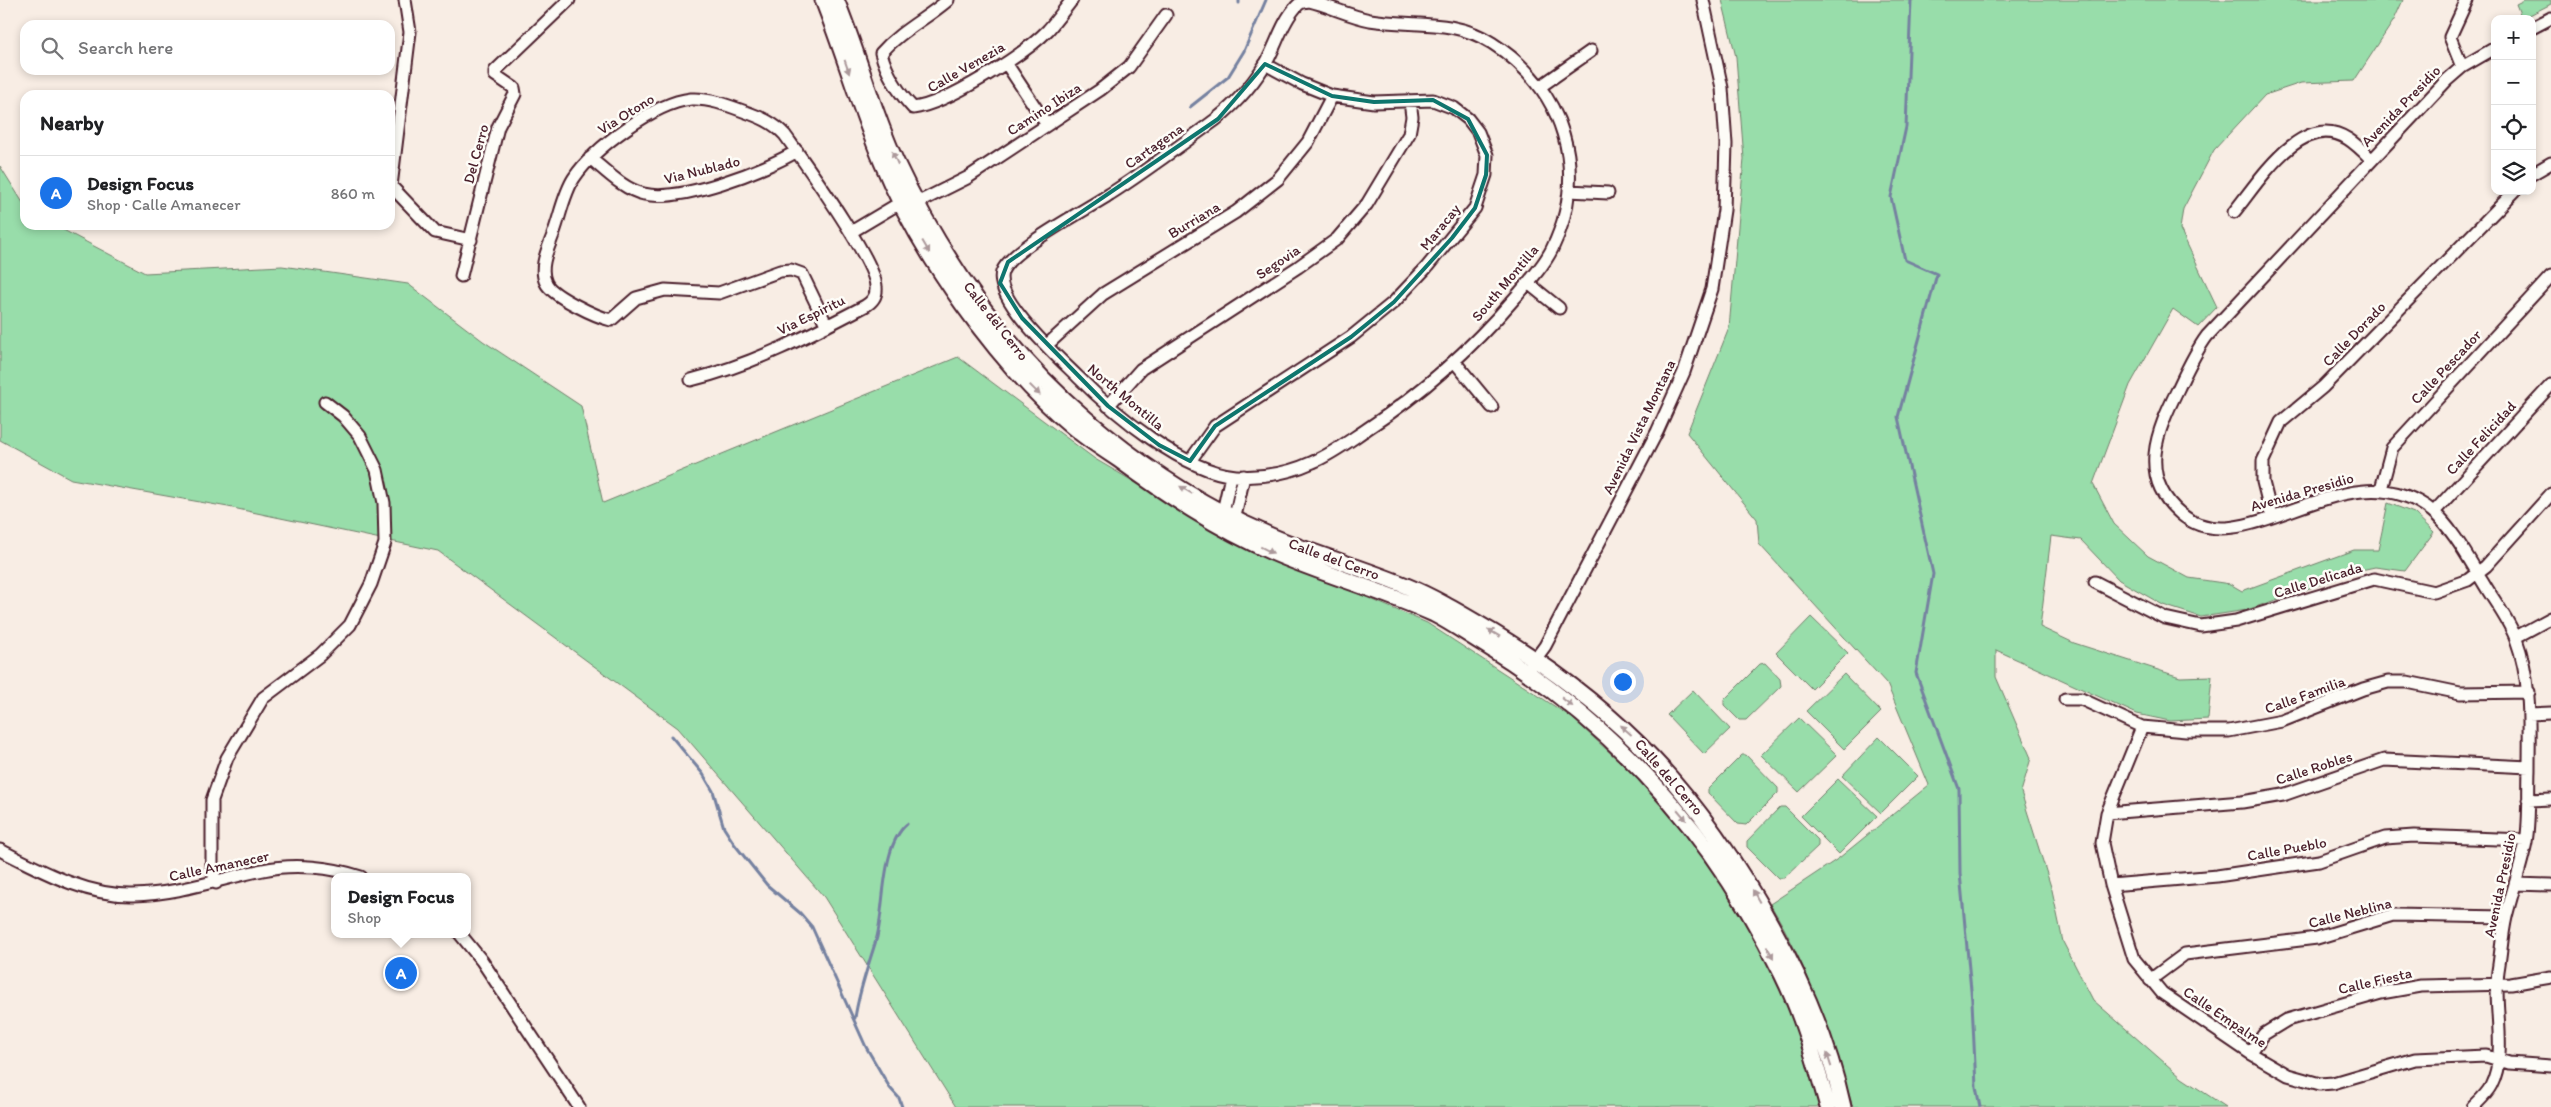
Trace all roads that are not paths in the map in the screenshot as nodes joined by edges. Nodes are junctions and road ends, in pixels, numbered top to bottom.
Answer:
1 (405, 0) edge
2 (569, 0) edge
3 (823, 0) edge
4 (836, 0) edge
5 (948, 0) edge
6 (1072, 0) edge
7 (1703, 0) edge
8 (2467, 0) edge
9 (1299, 4) joint
10 (1166, 15) dead end
11 (2551, 18) edge
12 (2536, 26) edge
13 (2491, 50) edge
14 (1591, 51) dead end
15 (1006, 63) junction
16 (1265, 64) junction
17 (2462, 67) junction
18 (1541, 86) junction
19 (1332, 96) junction
20 (1410, 101) junction
21 (1047, 125) junction
22 (797, 151) junction
23 (395, 154) edge
24 (590, 158) junction
25 (2371, 159) junction
26 (2551, 163) edge
27 (2536, 172) edge
28 (395, 190) edge
29 (1569, 191) junction
30 (1608, 193) dead end
31 (2511, 195) edge
32 (909, 204) junction
33 (2234, 212) dead end
34 (851, 232) junction
35 (471, 240) junction
36 (461, 276) dead end
37 (2551, 276) edge
38 (1000, 283) joint
39 (1528, 283) junction
40 (1559, 308) dead end
41 (827, 326) junction
42 (1047, 345) junction
43 (1454, 361) junction
44 (691, 380) dead end
45 (2551, 385) edge
46 (325, 402) dead end
47 (1108, 406) junction
48 (1492, 407) dead end
49 (1190, 461) junction
50 (1237, 476) junction
51 (2381, 489) junction
52 (2551, 494) edge
53 (2434, 512) junction
54 (2272, 518) junction
55 (1226, 521) junction
56 (2477, 573) junction
57 (2095, 582) dead end
58 (2551, 618) edge
59 (2516, 637) junction
60 (1535, 658) junction
61 (1528, 672) junction
62 (2529, 692) junction
63 (2065, 698) dead end
64 (2551, 713) edge
65 (2529, 714) junction
66 (2142, 727) junction
67 (2529, 767) junction
68 (2551, 799) edge
69 (2528, 800) junction
70 (2107, 813) junction
71 (2526, 840) junction
72 (0, 850) edge
73 (351, 873) edge
74 (216, 883) junction
75 (2515, 884) junction
76 (2111, 885) junction
77 (2551, 885) edge
78 (2506, 917) junction
79 (463, 938) edge
80 (2551, 977) edge
81 (2150, 980) junction
82 (2496, 985) junction
83 (2250, 1053) junction
84 (2498, 1060) junction
85 (2551, 1066) edge
86 (579, 1107) edge
87 (1828, 1107) edge
88 (1843, 1107) edge
89 (2474, 1107) edge

1 - 23 street
2 - 35 street, Del Cerro
3 -> 32 main road, Calle del Cerro
32 -> 4 main road, Calle del Cerro
5 - 15 street, Calle Venezia
6 - 15 street, Calle Venezia
7 - 60 street, Avenida Vista Montana
8 - 17 street
9 - 16 street, Cartagena
9 - 18 street, South Montilla
10 - 21 street, Camino Ibiza
11 - 12 street
13 - 17 street, Avenida Presidio
14 - 18 street
15 - 21 street
16 - 19 street, Maracay
16 - 38 street, Cartagena
17 - 25 street, Avenida Presidio
18 - 29 street, South Montilla
19 - 20 street, Maracay
19 - 42 street, Burriana
20 - 47 street, Segovia
20 - 49 street, Maracay
21 - 32 street, Camino Ibiza
22 - 24 street, Via Nublado
22 - 24 street, Via Otono
22 - 34 street, Via Otono
24 - 41 street, Via Otono
25 - 33 street
25 - 54 street, Avenida Presidio
26 - 27 street
28 - 35 street
29 - 30 street
29 - 39 street, South Montilla
31 - 54 street, Calle Dorado
32 - 34 street, Camino Ibiza
32 - 55 main road, Calle del Cerro
34 - 41 street, Via Espiritu
35 - 36 street, Del Cerro
37 - 51 street, Calle Pescador
38 - 42 street, North Montilla
39 - 40 street
39 - 43 street, South Montilla
41 - 44 street, Via Espiritu
42 - 47 street, North Montilla
43 - 48 street
43 - 50 street, South Montilla
45 - 53 street, Calle Felicidad
46 - 74 street
47 - 49 street, North Montilla
49 - 50 street, North Montilla
50 - 55 street
51 - 53 street, Avenida Presidio
51 - 54 street, Avenida Presidio
52 - 56 street, Calle Delicada
53 - 56 street, Avenida Presidio
60 -> 55 main road, Calle del Cerro
55 -> 61 main road, Calle del Cerro
56 - 57 street, Calle Delicada
56 - 59 street, Avenida Presidio
58 - 59 street
59 - 62 street, Avenida Presidio
60 - 61 street, Avenida Vista Montana
88 -> 60 main road, Calle del Cerro
61 -> 87 main road, Calle del Cerro
62 - 65 street, Avenida Presidio
62 - 66 street, Calle Familia
63 - 66 street, Calle Familia
64 - 65 street
65 - 67 street, Avenida Presidio
66 - 70 street, Calle Empalme
67 - 69 street, Avenida Presidio
67 - 70 street, Calle Robles
68 - 69 street
69 - 71 street, Avenida Presidio
70 - 76 street, Calle Empalme
71 - 75 street, Avenida Presidio
71 - 76 street, Calle Pueblo
72 - 74 street, Calle Amanecer
73 - 74 street, Calle Amanecer
75 - 77 street
75 - 78 street, Avenida Presidio
76 - 81 street, Calle Empalme
78 - 81 street, Calle Neblina
78 - 82 street, Avenida Presidio
79 - 86 street
80 - 82 street, Calle Fiesta
81 - 83 street, Calle Empalme
82 - 83 street, Calle Fiesta
82 - 84 street, Avenida Presidio
83 - 84 street, Calle Empalme
84 - 85 street, Calle Empalme
84 - 89 street, Avenida Presidio

